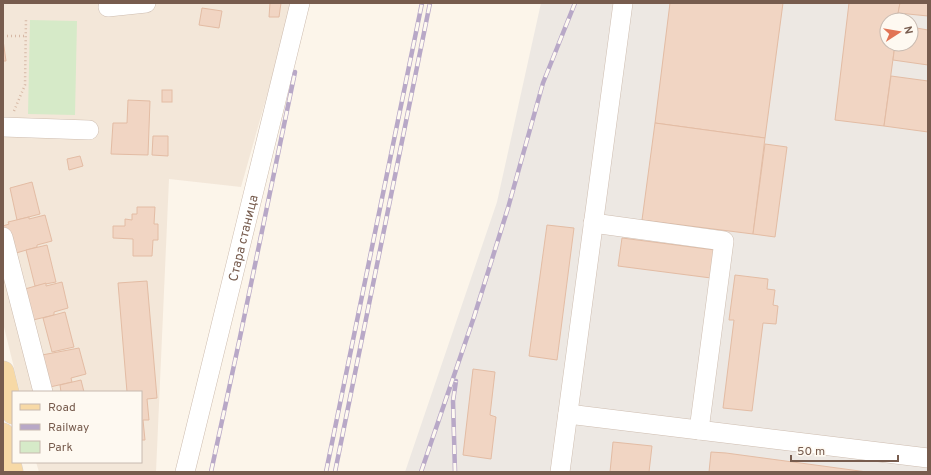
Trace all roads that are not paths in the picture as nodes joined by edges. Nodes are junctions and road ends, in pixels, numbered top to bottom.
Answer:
1 (146, 3) edge
2 (300, 3) edge
3 (623, 3) edge
4 (108, 7) dead end
5 (8, 120) edge
6 (89, 130) dead end
7 (593, 223) junction
8 (3, 237) edge
9 (3, 372) edge
10 (43, 391) edge
11 (12, 409) edge
12 (568, 414) junction
13 (699, 430) junction
14 (3, 434) edge
15 (928, 458) edge
16 (12, 472) edge
17 (185, 472) edge
18 (560, 472) edge

1 - 4 street
2 - 17 street, Стара станица
3 - 7 street
5 - 6 street
7 - 12 street
7 - 13 street
8 - 10 street
9 - 11 main road
12 - 13 street
12 - 18 street
13 - 15 street
14 - 16 main road

